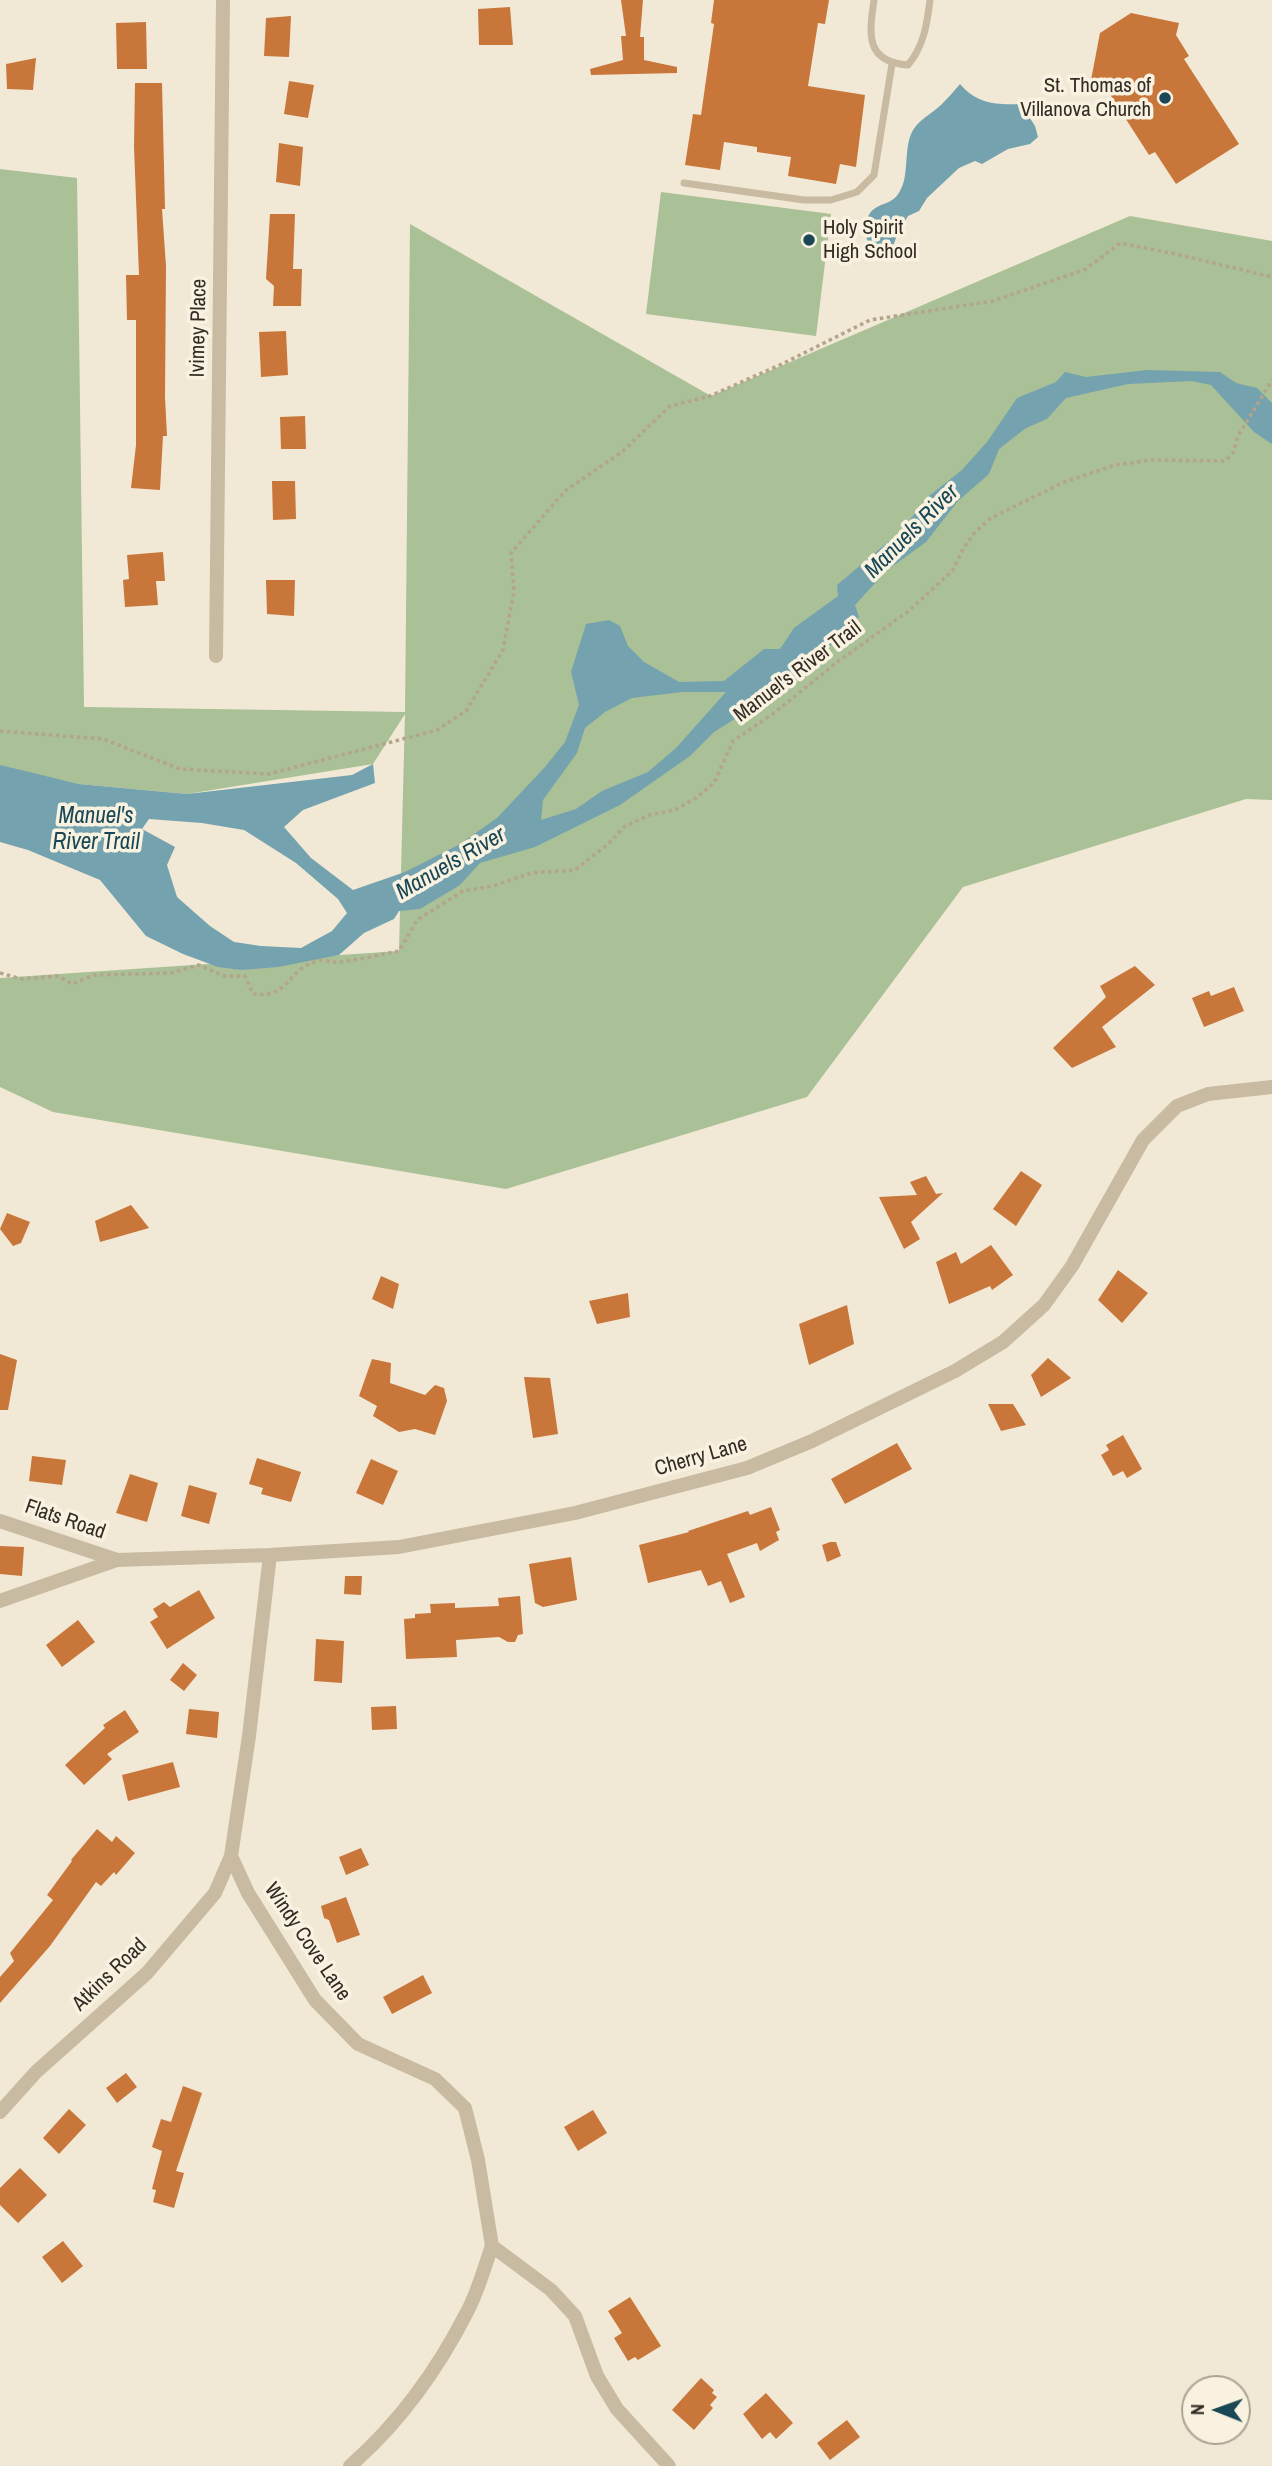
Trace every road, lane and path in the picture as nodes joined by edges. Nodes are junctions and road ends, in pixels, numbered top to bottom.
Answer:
1 (223, 0) edge
2 (874, 0) edge
3 (930, 0) edge
4 (892, 64) junction
5 (684, 183) dead end
6 (1272, 277) edge
7 (1272, 380) edge
8 (216, 656) dead end
9 (0, 731) edge
10 (0, 973) edge
11 (1272, 1087) edge
12 (0, 1521) edge
13 (270, 1555) junction
14 (117, 1560) junction
15 (0, 1601) edge
16 (231, 1856) junction
17 (0, 2112) edge
18 (492, 2246) junction
19 (350, 2466) edge
20 (669, 2466) edge

1 - 8 street, Ivimey Place
2 - 4 lane
3 - 4 lane
4 - 5 lane
6 - 9 path
7 - 10 path, Manuel's River Trail
11 - 13 street, Cherry Lane
12 - 14 street, Flats Road
13 - 14 street, Cherry Lane
13 - 16 street
14 - 15 street, Cherry Lane
16 - 17 street, Atkins Road
16 - 18 street, Windy Cove Lane
18 - 19 street
18 - 20 street

